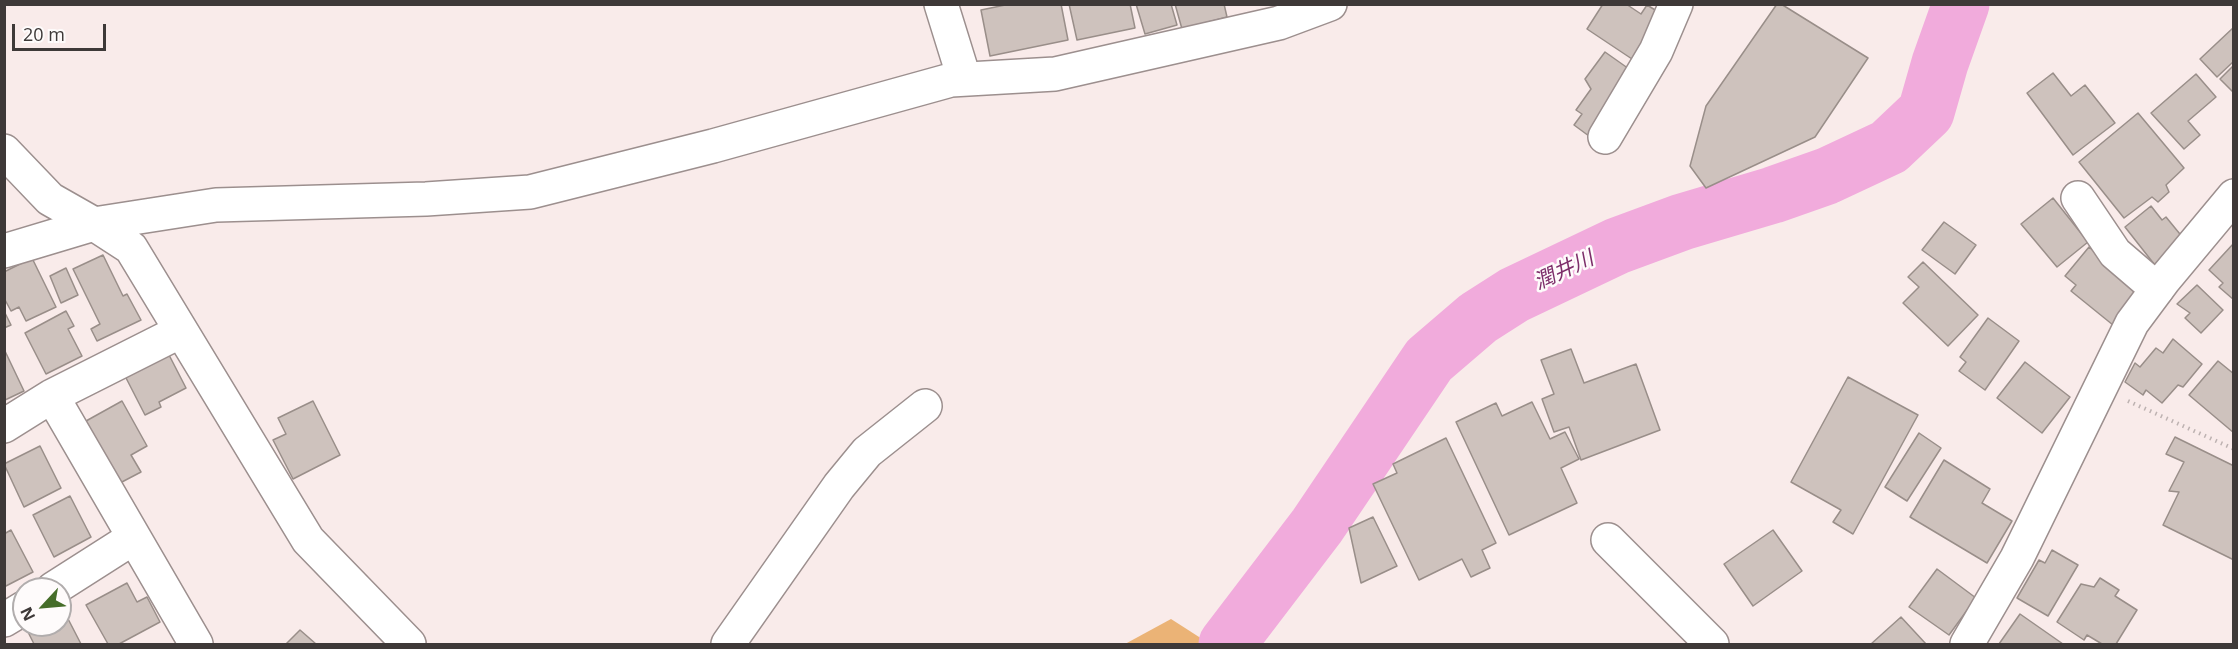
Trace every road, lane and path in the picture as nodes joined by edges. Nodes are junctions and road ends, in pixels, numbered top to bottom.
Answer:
1 (941, 4) edge
2 (1330, 4) edge
3 (1677, 4) edge
4 (964, 78) junction
5 (1605, 137) dead end
6 (4, 151) edge
7 (2234, 196) edge
8 (2078, 198) dead end
9 (94, 224) junction
10 (4, 251) edge
11 (2157, 289) junction
12 (181, 331) junction
13 (2101, 388) junction
14 (52, 396) junction
15 (925, 406) dead end
16 (4, 426) edge
17 (2234, 449) edge
18 (133, 538) junction
19 (1608, 540) dead end
20 (72, 577) edge
21 (196, 645) edge
22 (409, 645) edge
23 (728, 645) edge
24 (1712, 645) edge
25 (1967, 645) edge

1 - 4 street
2 - 4 street
3 - 5 street
4 - 9 street
6 - 9 street
7 - 11 street
8 - 11 street
9 - 10 street
9 - 12 street
11 - 13 street
12 - 14 street
12 - 22 street
13 - 17 path
13 - 25 street
14 - 16 street
14 - 18 street
15 - 23 street
18 - 20 street
18 - 21 street
19 - 24 street

